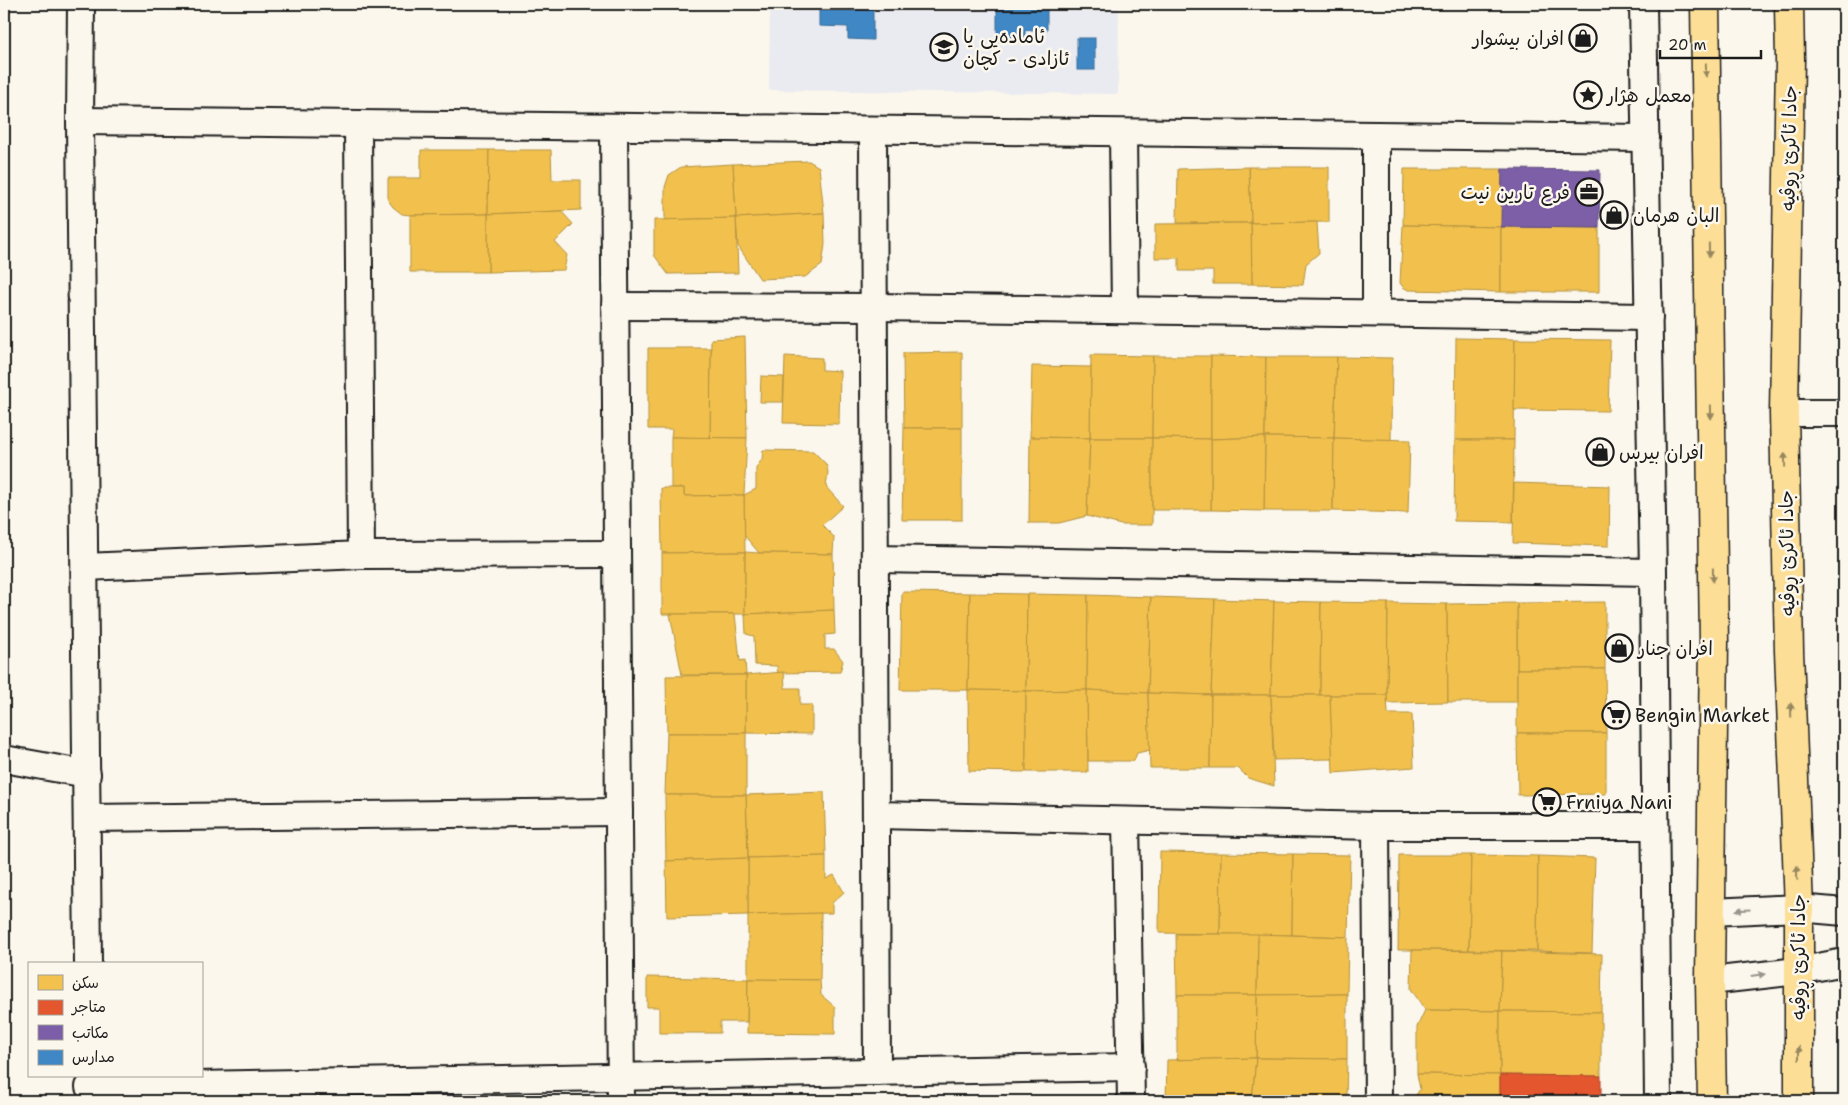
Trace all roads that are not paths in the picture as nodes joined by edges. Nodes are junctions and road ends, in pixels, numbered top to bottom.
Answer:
1 (81, 4) edge
2 (1643, 4) edge
3 (1705, 4) edge
4 (1789, 4) edge
5 (80, 121) junction
6 (358, 124) junction
7 (614, 128) junction
8 (873, 130) junction
9 (1124, 132) junction
10 (1376, 135) junction
11 (1646, 138) junction
12 (615, 306) junction
13 (874, 306) junction
14 (1125, 310) junction
15 (1376, 313) junction
16 (1648, 317) junction
17 (1784, 413) junction
18 (1844, 413) edge
19 (618, 554) junction
20 (361, 555) junction
21 (875, 559) junction
22 (84, 567) junction
23 (1653, 572) junction
24 (4, 759) edge
25 (87, 774) junction
26 (619, 812) junction
27 (876, 815) junction
28 (87, 818) junction
29 (1126, 821) junction
30 (1376, 826) junction
31 (1655, 826) junction
32 (1799, 908) junction
33 (1711, 912) junction
34 (1844, 912) edge
35 (88, 962) edge
36 (1844, 962) edge
37 (1798, 971) junction
38 (1710, 981) junction
39 (1131, 1067) junction
40 (877, 1072) junction
41 (89, 1088) edge
42 (621, 1089) edge
43 (375, 1092) edge
44 (1131, 1101) edge
45 (1378, 1101) edge
46 (1658, 1101) edge
47 (1712, 1101) edge
48 (1799, 1101) edge

1 - 5 street
2 - 11 street
3 -> 33 highway
4 - 17 highway, جادا ئاکرێ ڕوڤیە
5 - 6 street
5 - 22 street
6 - 7 street
6 - 20 street
7 - 8 street
7 - 12 street
8 - 9 street
8 - 13 street
9 - 10 street
9 - 14 street
10 - 11 street
10 - 15 street
11 - 16 street
12 - 13 street
12 - 19 street
13 - 14 street
13 - 21 street
14 - 15 street
15 - 16 street
16 - 23 street
17 - 18 street
32 -> 17 highway, جادا ئاکرێ ڕوڤیە
19 - 20 street
19 - 26 street
20 - 22 street
21 - 23 street
21 - 27 street
22 - 25 street
23 - 31 street
24 - 25 street
25 - 28 street
26 - 28 street
26 - 42 street
27 - 29 street
27 - 40 street
28 - 35 street
29 - 30 street
29 - 39 street
30 - 31 street
30 - 45 street
31 - 46 street
32 -> 33 street
32 - 34 street
32 - 37 highway, جادا ئاکرێ ڕوڤیە
33 - 38 highway
36 - 37 street
38 -> 37 street
48 -> 37 highway, جادا ئاکرێ ڕوڤیە
38 - 47 highway
39 - 40 street
39 - 44 street
40 - 42 street
41 - 43 street
42 - 43 street

